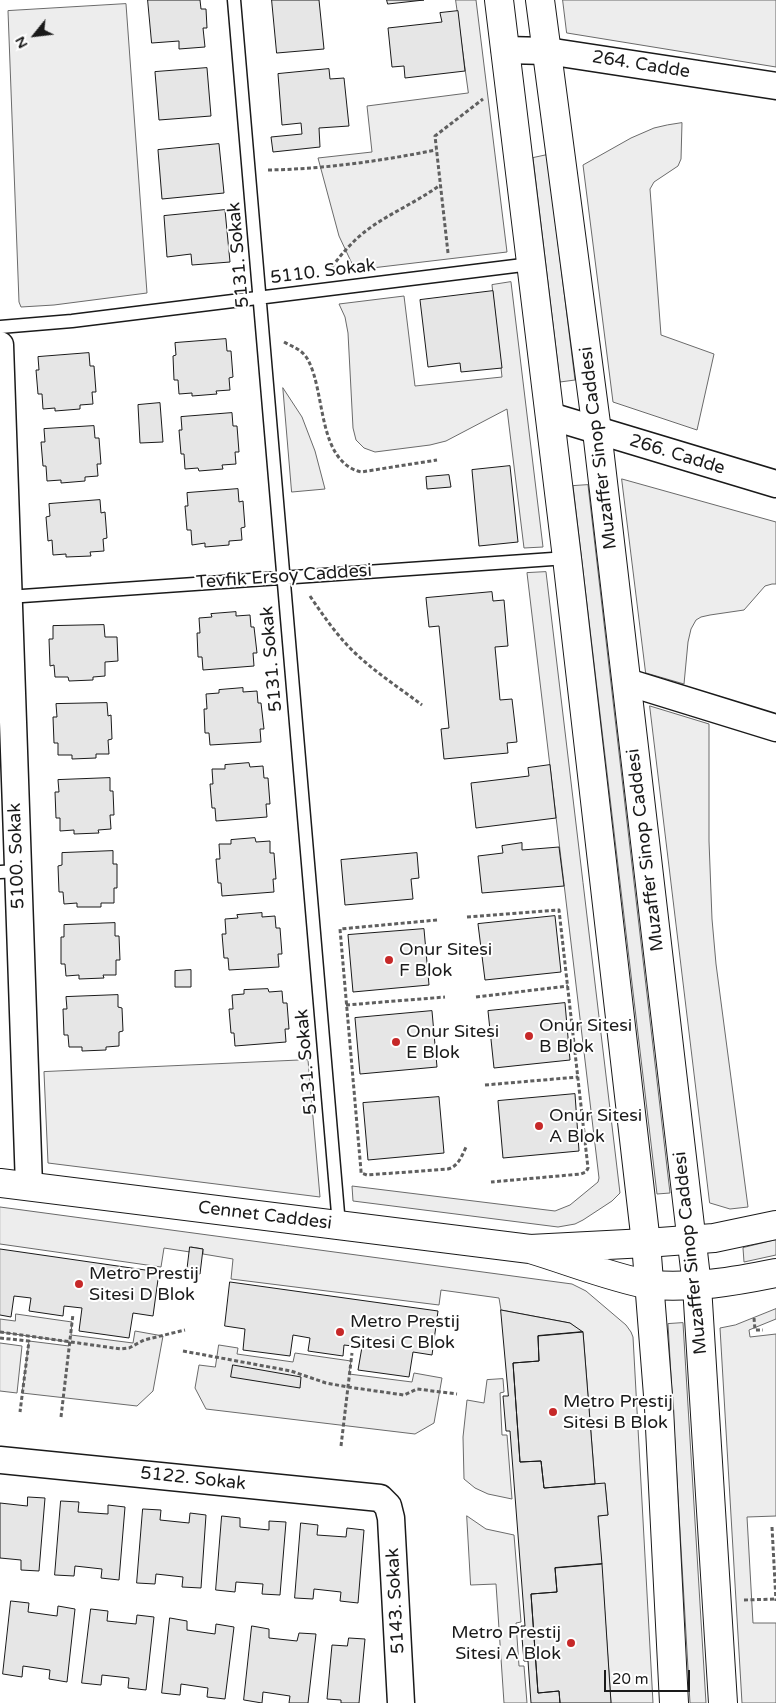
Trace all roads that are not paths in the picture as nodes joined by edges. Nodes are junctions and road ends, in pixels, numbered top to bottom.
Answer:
1 (234, 0) edge
2 (499, 0) edge
3 (540, 0) edge
4 (505, 50) junction
5 (547, 51) junction
6 (776, 86) edge
7 (531, 264) junction
8 (260, 297) junction
9 (0, 327) edge
10 (0, 345) edge
11 (550, 416) junction
12 (597, 431) junction
13 (776, 484) edge
14 (567, 558) junction
15 (283, 578) junction
16 (4, 597) edge
17 (627, 682) junction
18 (776, 728) edge
19 (9, 872) edge
20 (0, 1183) edge
21 (29, 1186) junction
22 (339, 1225) junction
23 (776, 1225) edge
24 (692, 1240) junction
25 (646, 1243) junction
26 (530, 1249) junction
27 (776, 1273) edge
28 (650, 1285) junction
29 (697, 1286) junction
30 (0, 1460) edge
31 (384, 1501) joint
32 (402, 1703) edge
33 (674, 1703) edge
34 (723, 1703) edge

1 - 8 lane, 5131. Sokak
2 - 4 main road
3 - 5 main road, Muzaffer Sinop Caddesi
4 - 5 street, 264. Cadde
4 - 7 main road
5 - 6 street, 264. Cadde
5 - 12 main road, Muzaffer Sinop Caddesi
7 - 8 lane, 5110. Sokak
7 - 11 main road
8 - 9 lane, 5110. Sokak
8 - 15 lane, 5131. Sokak
10 - 16 street, 5100. Sokak
11 - 12 street, 266. Cadde
11 - 14 main road
12 - 13 street, 266. Cadde
12 - 17 main road, Muzaffer Sinop Caddesi
14 - 15 lane, Tevfik Ersoy Caddesi
14 - 25 main road
15 - 16 lane, Tevfik Ersoy Caddesi
15 - 22 lane, 5131. Sokak
16 - 19 street, 5100. Sokak
17 - 18 street
17 - 24 main road, Muzaffer Sinop Caddesi
19 - 21 street, 5100. Sokak
20 - 21 main road, Cennet Caddesi
21 - 22 main road, Cennet Caddesi
22 - 26 main road, Cennet Caddesi
23 - 24 main road, Cennet Caddesi
24 - 25 main road, Cennet Caddesi
24 - 29 main road, Muzaffer Sinop Caddesi
25 - 26 main road, Cennet Caddesi
25 - 28 main road
26 - 28 main road, Cennet Caddesi
27 - 29 main road, Cennet Caddesi
28 - 29 main road, Cennet Caddesi
28 - 33 main road
29 - 34 main road, Muzaffer Sinop Caddesi
30 - 31 street, 5122. Sokak
31 - 32 street, 5143. Sokak

